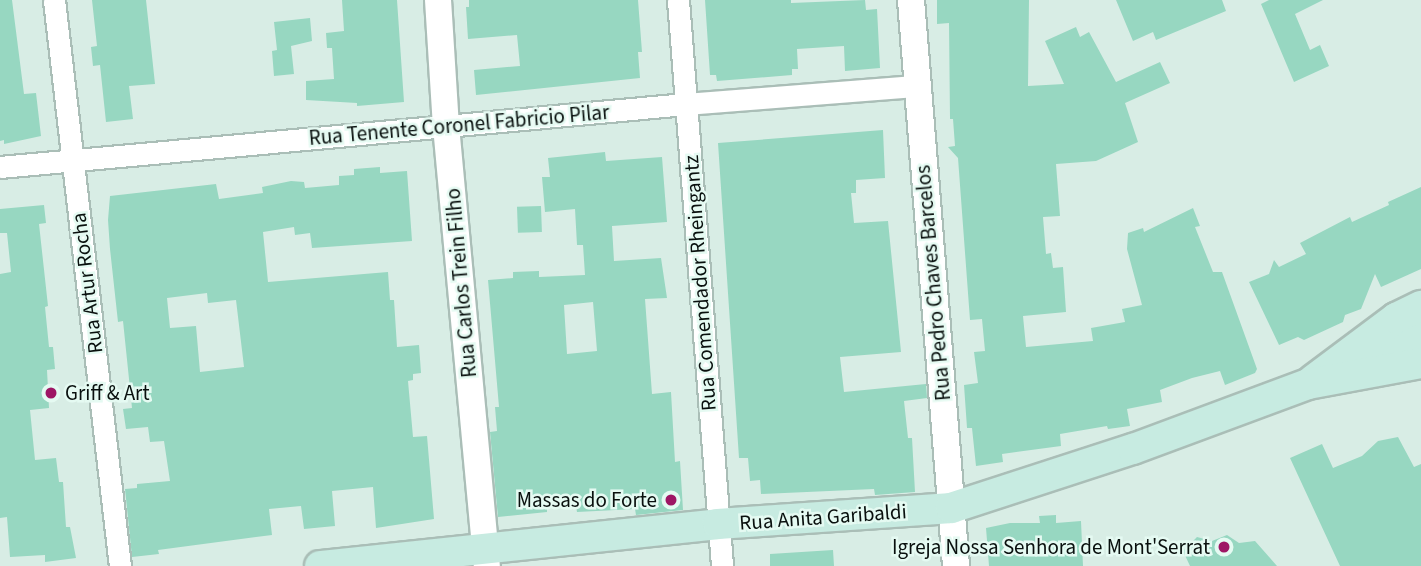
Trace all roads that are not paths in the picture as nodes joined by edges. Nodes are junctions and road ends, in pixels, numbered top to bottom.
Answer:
1 (54, 0) edge
2 (438, 0) edge
3 (678, 0) edge
4 (911, 0) edge
5 (917, 86) junction
6 (686, 104) junction
7 (446, 126) junction
8 (73, 160) junction
9 (0, 167) edge
10 (1421, 306) edge
11 (1421, 334) edge
12 (1421, 363) edge
13 (1307, 384) junction
14 (951, 508) junction
15 (718, 524) junction
16 (486, 557) edge
17 (120, 566) edge
18 (320, 566) edge
19 (722, 566) edge
20 (956, 566) edge

1 - 8 street, Rua Artur Rocha
2 - 7 street, Rua Carlos Trein Filho
3 - 6 street, Rua Comendador Rheingantz
4 - 5 street, Rua Pedro Chaves Barcelos
5 - 6 street, Rua Tenente Coronel Fabricio Pilar
5 - 14 street, Rua Pedro Chaves Barcelos
6 - 7 street, Rua Tenente Coronel Fabricio Pilar
6 - 15 street, Rua Comendador Rheingantz
7 - 8 street, Rua Tenente Coronel Fabricio Pilar
7 - 16 street, Rua Carlos Trein Filho
8 - 9 street, Rua Tenente Coronel Fabricio Pilar
8 - 17 street, Rua Artur Rocha
10 - 13 main road, Rua Anita Garibaldi
11 - 13 main road
12 - 13 main road, Rua Anita Garibaldi
13 - 14 main road, Rua Anita Garibaldi
14 - 15 main road, Rua Anita Garibaldi
14 - 20 street, Rua Pedro Chaves Barcelos
15 - 16 main road, Rua Anita Garibaldi
15 - 19 street, Rua Comendador Rheingantz
16 - 18 main road, Rua Anita Garibaldi

